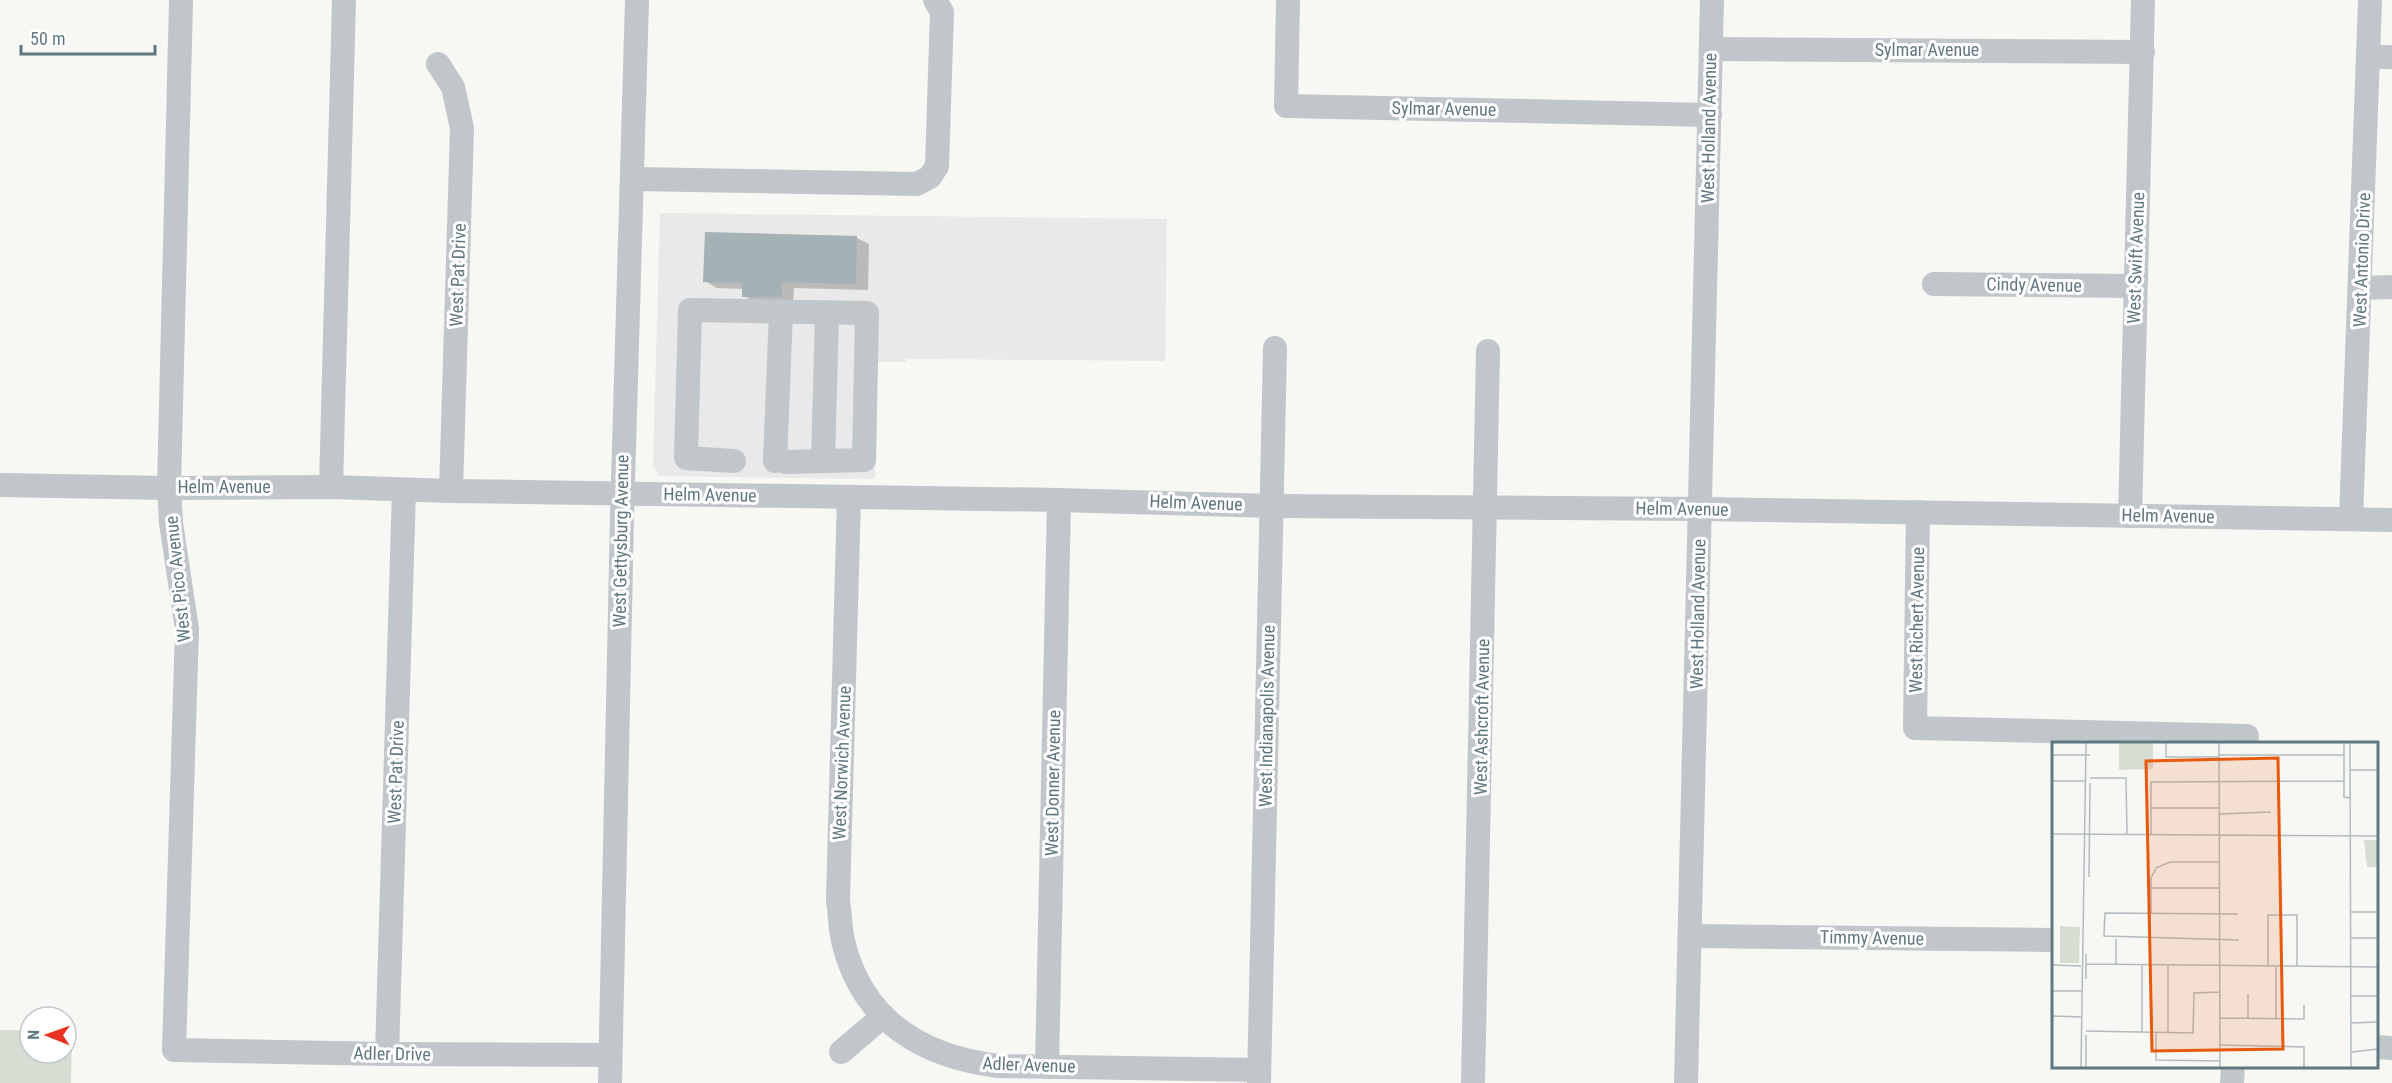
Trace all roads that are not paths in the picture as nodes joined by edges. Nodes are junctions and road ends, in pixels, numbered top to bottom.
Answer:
1 (182, 0) edge
2 (344, 0) edge
3 (637, 0) edge
4 (935, 0) edge
5 (1288, 0) edge
6 (1712, 0) edge
7 (2144, 0) edge
8 (2370, 0) edge
9 (1711, 49) junction
10 (2143, 52) junction
11 (2380, 57) edge
12 (438, 64) dead end
13 (1710, 115) junction
14 (633, 179) junction
15 (1934, 284) dead end
16 (2135, 286) junction
17 (2392, 287) edge
18 (2361, 288) junction
19 (781, 312) junction
20 (827, 313) junction
21 (1275, 348) dead end
22 (1488, 351) dead end
23 (734, 461) junction
24 (781, 461) junction
25 (823, 461) junction
26 (0, 485) edge
27 (331, 487) junction
28 (169, 488) junction
29 (404, 490) junction
30 (452, 491) junction
31 (622, 494) junction
32 (735, 496) junction
33 (785, 496) junction
34 (849, 497) junction
35 (1059, 500) junction
36 (1273, 506) junction
37 (1487, 507) junction
38 (1701, 509) junction
39 (1918, 512) junction
40 (2130, 516) junction
41 (2351, 519) junction
42 (2392, 519) edge
43 (2246, 740) edge
44 (1692, 936) junction
45 (2052, 940) edge
46 (882, 1017) junction
47 (2377, 1047) edge
48 (2392, 1048) edge
49 (174, 1050) joint
50 (841, 1052) dead end
51 (387, 1054) junction
52 (610, 1055) junction
53 (1047, 1067) junction
54 (2233, 1068) edge
55 (1259, 1076) edge
56 (610, 1083) edge
57 (1473, 1083) edge
58 (1686, 1083) edge
59 (2232, 1083) edge

1 - 28 street, West Pico Avenue
2 - 27 street
3 - 14 street, West Gettysburg Avenue
4 - 14 street
5 - 13 street, Sylmar Avenue
6 - 9 street, West Holland Avenue
7 - 10 street, West Swift Avenue
8 - 11 street, West Antonio Drive
9 - 10 street, Sylmar Avenue
9 - 13 street, West Holland Avenue
10 - 16 street, West Swift Avenue
11 - 18 street, West Antonio Drive
12 - 30 street, West Pat Drive
13 - 38 street, West Holland Avenue
14 - 31 street, West Gettysburg Avenue
15 - 16 street, Cindy Avenue
16 - 40 street, West Swift Avenue
17 - 18 street
18 - 41 street, West Antonio Drive
19 - 20 street
19 - 23 street
19 - 24 street
20 - 25 street
20 - 25 street
21 - 36 street, West Indianapolis Avenue
22 - 37 street, West Ashcroft Avenue
23 - 24 street
23 - 32 street
24 - 25 street
24 - 33 street
26 - 28 street, Helm Avenue
27 - 28 street, Helm Avenue
27 - 29 street, Helm Avenue
28 - 49 street, West Pico Avenue
29 - 30 street, Helm Avenue
29 - 51 street, West Pat Drive
30 - 31 street, Helm Avenue
31 - 32 street, Helm Avenue
31 - 52 street, West Gettysburg Avenue
32 - 33 street, Helm Avenue
33 - 34 street, Helm Avenue
34 - 35 street, Helm Avenue
34 - 46 street, West Norwich Avenue
35 - 36 street, Helm Avenue
35 - 53 street, West Donner Avenue
36 - 37 street, Helm Avenue
36 - 55 street, West Indianapolis Avenue
37 - 38 street, Helm Avenue
37 - 57 street, West Ashcroft Avenue
38 - 39 street, Helm Avenue
38 - 44 street, West Holland Avenue
39 - 40 street, Helm Avenue
39 - 43 street, West Richert Avenue
40 - 41 street, Helm Avenue
41 - 42 street, Helm Avenue
44 - 45 street, Timmy Avenue
44 - 58 street, West Holland Avenue
46 - 50 street
46 - 53 street, Adler Avenue
47 - 48 street
49 - 51 street, Adler Drive
51 - 52 street, Adler Drive
52 - 56 street, West Gettysburg Avenue
53 - 55 street, Adler Avenue
54 - 59 street

